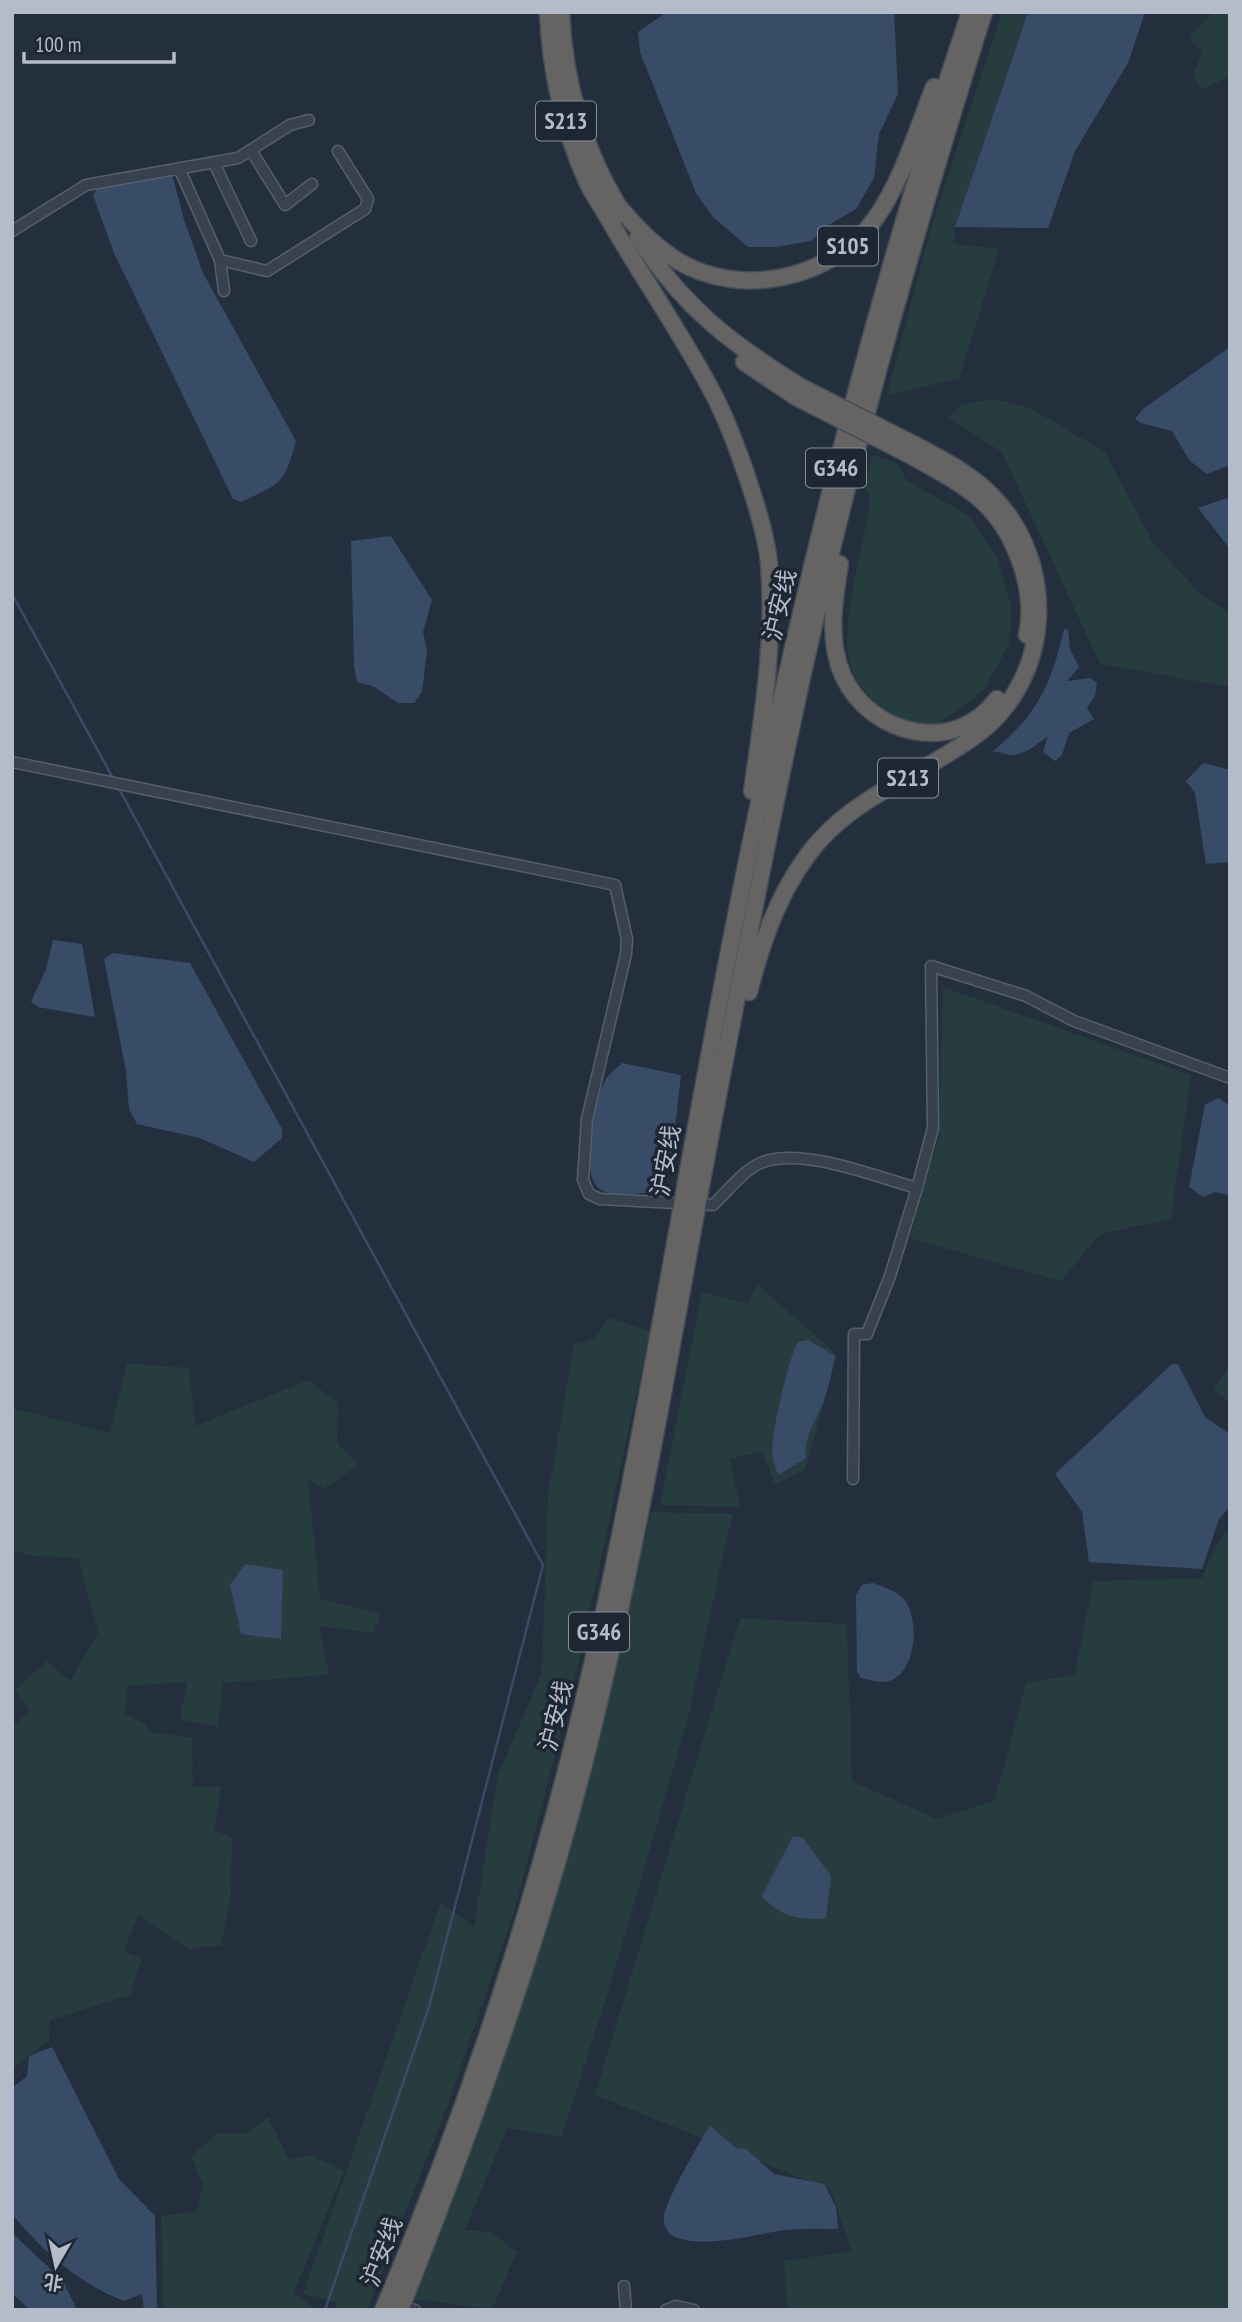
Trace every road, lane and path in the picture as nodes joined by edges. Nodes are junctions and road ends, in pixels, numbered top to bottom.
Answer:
1 (548, 12) edge
2 (561, 12) edge
3 (963, 12) edge
4 (970, 12) edge
5 (984, 12) edge
6 (309, 120) dead end
7 (338, 151) dead end
8 (251, 152) junction
9 (214, 163) junction
10 (178, 168) junction
11 (312, 184) dead end
12 (614, 214) junction
13 (12, 231) edge
14 (251, 241) dead end
15 (220, 260) junction
16 (224, 290) dead end
17 (859, 447) junction
18 (912, 450) junction
19 (12, 762) edge
20 (732, 932) junction
21 (1230, 1078) edge
22 (707, 1154) junction
23 (917, 1188) junction
24 (690, 1204) junction
25 (853, 1479) dead end
26 (624, 2286) dead end
27 (406, 2309) edge
28 (383, 2310) edge
29 (626, 2310) edge
30 (666, 2310) edge
31 (694, 2310) edge

1 - 12 highway, S213
2 - 12 highway, S213
3 - 12 highway, S105
4 - 20 highway, 沪安线 / G346
5 - 17 highway, 沪安线 / G346
6 - 8 street
7 - 15 street
8 - 9 street
8 - 11 street
9 - 10 street
9 - 14 street
10 - 13 street
10 - 15 street
12 - 18 highway, S213, bridge
12 - 20 highway
15 - 16 street
17 - 18 highway
17 - 22 highway, 沪安线 / G346
18 - 22 highway, S213
19 - 24 street
20 - 24 highway, 沪安线 / G346
21 - 23 street
22 - 24 highway, 沪安线 / G346
23 - 24 street
23 - 25 street
24 - 27 highway, 沪安线 / G346
24 - 28 highway, 沪安线 / G346
26 - 29 street
30 - 31 street

